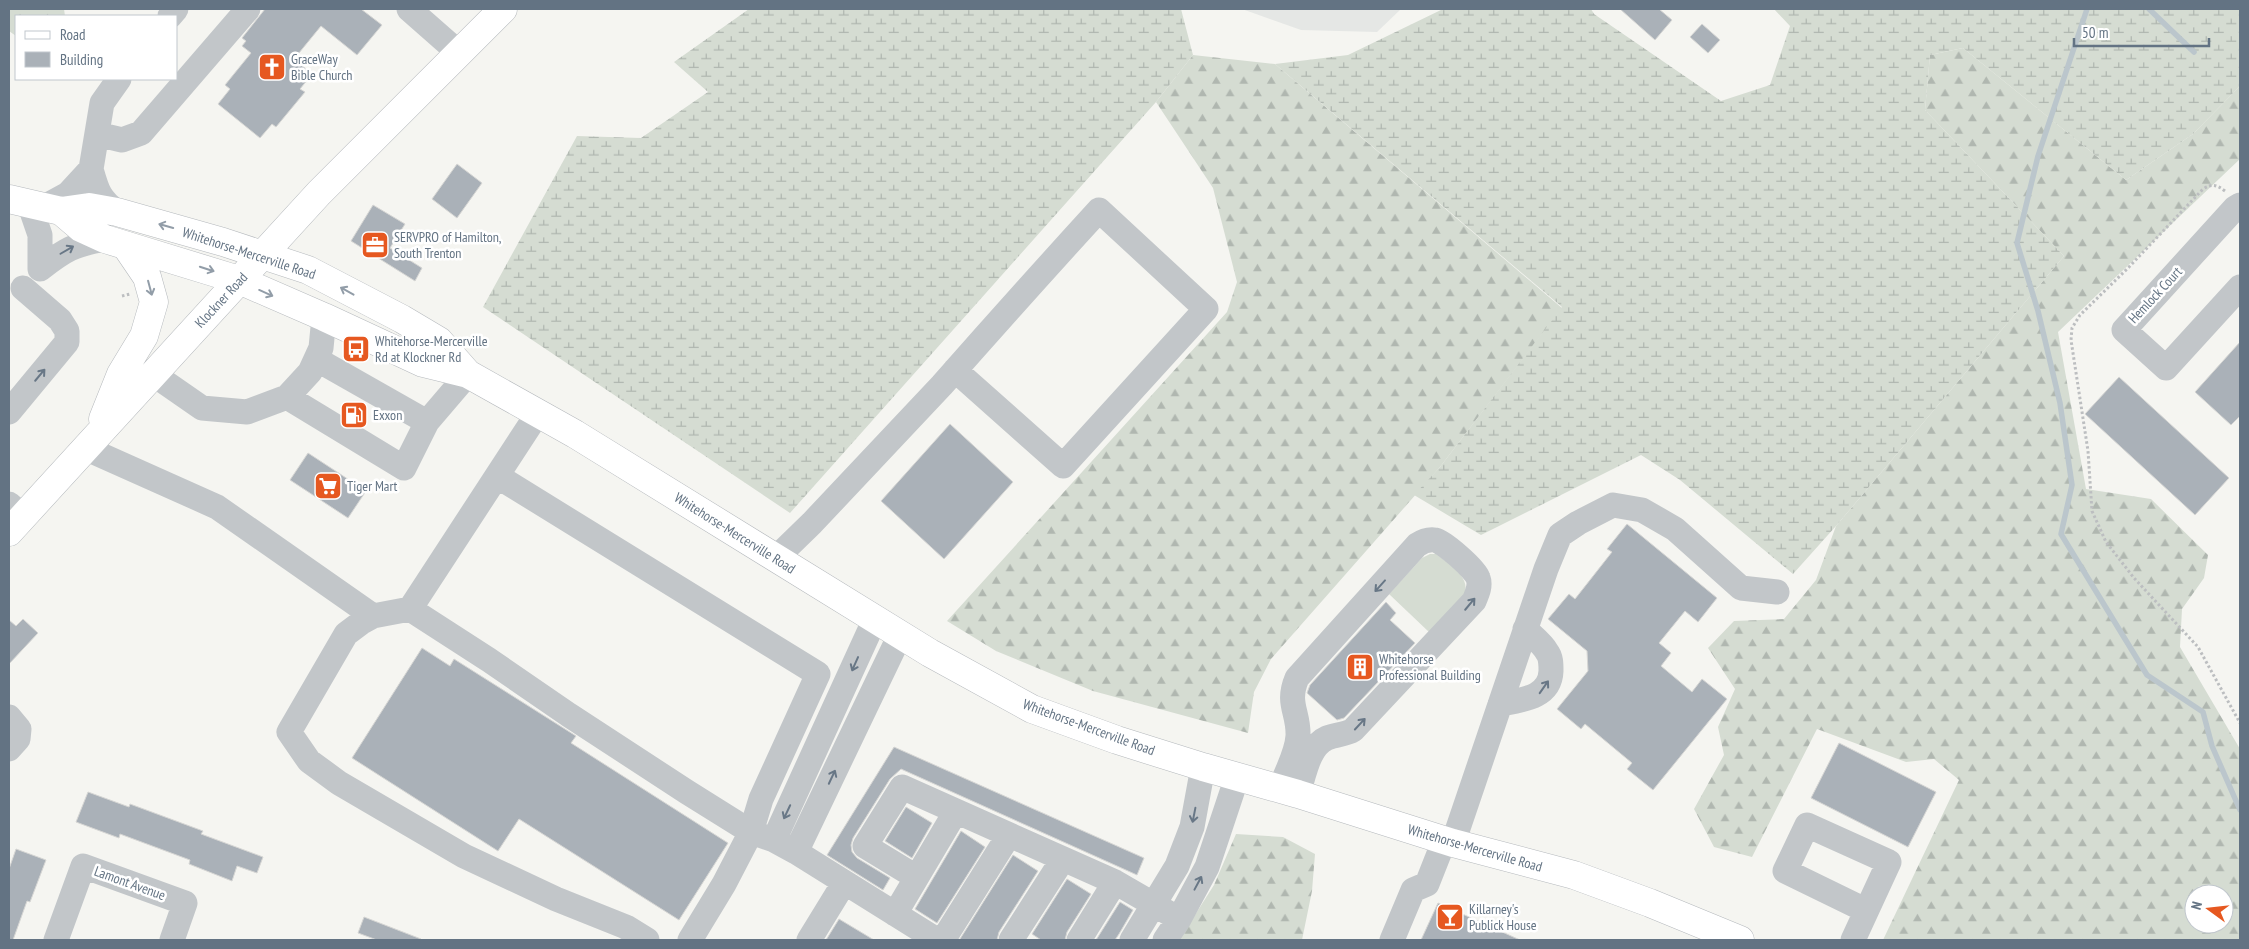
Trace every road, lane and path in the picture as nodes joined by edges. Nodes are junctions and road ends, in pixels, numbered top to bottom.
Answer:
1 (248, 9) edge
2 (409, 9) edge
3 (503, 9) edge
4 (459, 53) junction
5 (118, 80) edge
6 (97, 134) junction
7 (91, 169) junction
8 (2234, 200) edge
9 (36, 205) edge
10 (117, 212) junction
11 (115, 243) junction
12 (263, 255) junction
13 (40, 269) junction
14 (239, 280) junction
15 (2240, 287) edge
16 (16, 295) edge
17 (324, 317) junction
18 (316, 359) junction
19 (955, 370) junction
20 (154, 374) junction
21 (468, 374) junction
22 (287, 398) junction
23 (9, 412) edge
24 (538, 413) junction
25 (427, 422) junction
26 (91, 442) junction
27 (497, 476) junction
28 (13, 517) edge
29 (776, 558) junction
30 (1777, 592) dead end
31 (410, 609) junction
32 (373, 616) junction
33 (875, 619) junction
34 (1525, 629) junction
35 (900, 635) junction
36 (1500, 704) junction
37 (9, 718) edge
38 (2240, 722) edge
39 (1298, 725) junction
40 (1325, 739) junction
41 (9, 749) edge
42 (1203, 768) junction
43 (1237, 777) junction
44 (1289, 791) junction
45 (956, 811) junction
46 (751, 832) junction
47 (1009, 835) junction
48 (774, 840) junction
49 (1449, 842) junction
50 (796, 852) junction
51 (1063, 859) junction
52 (916, 877) junction
53 (844, 882) junction
54 (1115, 882) junction
55 (1155, 904) junction
56 (1865, 910) dead end
57 (895, 914) junction
58 (1179, 919) junction
59 (1014, 939) edge
60 (56, 940) edge
61 (172, 940) edge
62 (647, 940) edge
63 (690, 940) edge
64 (809, 940) edge
65 (938, 940) edge
66 (943, 940) edge
67 (1079, 940) edge
68 (1132, 940) edge
69 (1165, 940) edge
70 (1392, 940) edge
71 (1740, 940) edge
72 (1853, 940) edge

1 - 6 lane
2 - 4 lane
3 - 4 main road, Klockner Road
4 - 12 main road, Klockner Road
5 - 6 lane
6 - 7 lane
7 - 9 lane
7 - 10 lane
8 - 15 lane, Hemlock Court
8 - 38 path
9 - 10 main road, Whitehorse-Mercerville Road
9 - 11 main road, Whitehorse-Mercerville Road
9 - 13 lane
12 -> 10 main road, Whitehorse-Mercerville Road
13 -> 11 lane
11 -> 14 main road, Whitehorse-Mercerville Road
11 -> 26 main road
12 - 14 main road, Klockner Road
21 -> 12 main road, Whitehorse-Mercerville Road
13 - 16 lane
14 -> 17 main road, Whitehorse-Mercerville Road
14 - 20 main road, Klockner Road
23 -> 16 lane
17 - 18 lane
17 - 21 main road, Whitehorse-Mercerville Road
18 - 22 lane
18 - 25 lane
19 - 19 lane
19 - 29 lane
20 - 22 lane
20 - 26 main road, Klockner Road
21 - 24 main road, Whitehorse-Mercerville Road
21 - 25 lane
22 - 25 lane
24 - 27 lane
24 - 29 main road, Whitehorse-Mercerville Road
26 - 28 main road, Klockner Road
26 - 32 lane
27 - 31 lane
27 - 46 lane
29 - 33 main road, Whitehorse-Mercerville Road
30 - 34 lane
31 - 32 lane
31 - 46 lane
32 - 62 lane
33 - 35 main road, Whitehorse-Mercerville Road
33 -> 48 lane
34 - 36 lane
36 -> 34 lane
35 - 42 main road, Whitehorse-Mercerville Road
50 -> 35 lane
36 - 49 lane
37 - 41 lane
39 - 40 lane
40 -> 39 lane
39 - 44 lane
40 - 44 lane
42 - 43 main road, Whitehorse-Mercerville Road
42 -> 55 lane
43 - 44 main road, Whitehorse-Mercerville Road
58 -> 43 lane
44 - 49 main road, Whitehorse-Mercerville Road
45 - 47 lane
45 - 52 lane
45 - 52 lane
46 - 48 lane
46 - 63 lane
47 - 51 lane
47 - 66 lane
48 - 50 lane
49 - 70 lane
49 - 71 main road, Whitehorse-Mercerville Road
50 - 53 lane
51 - 54 lane
51 - 59 lane
52 - 57 lane
53 - 57 lane
53 - 64 lane
54 - 55 lane
54 - 67 lane
55 - 58 lane
55 - 68 lane
56 - 72 lane
57 - 65 lane
58 - 69 lane
60 - 61 lane, Lamont Avenue

